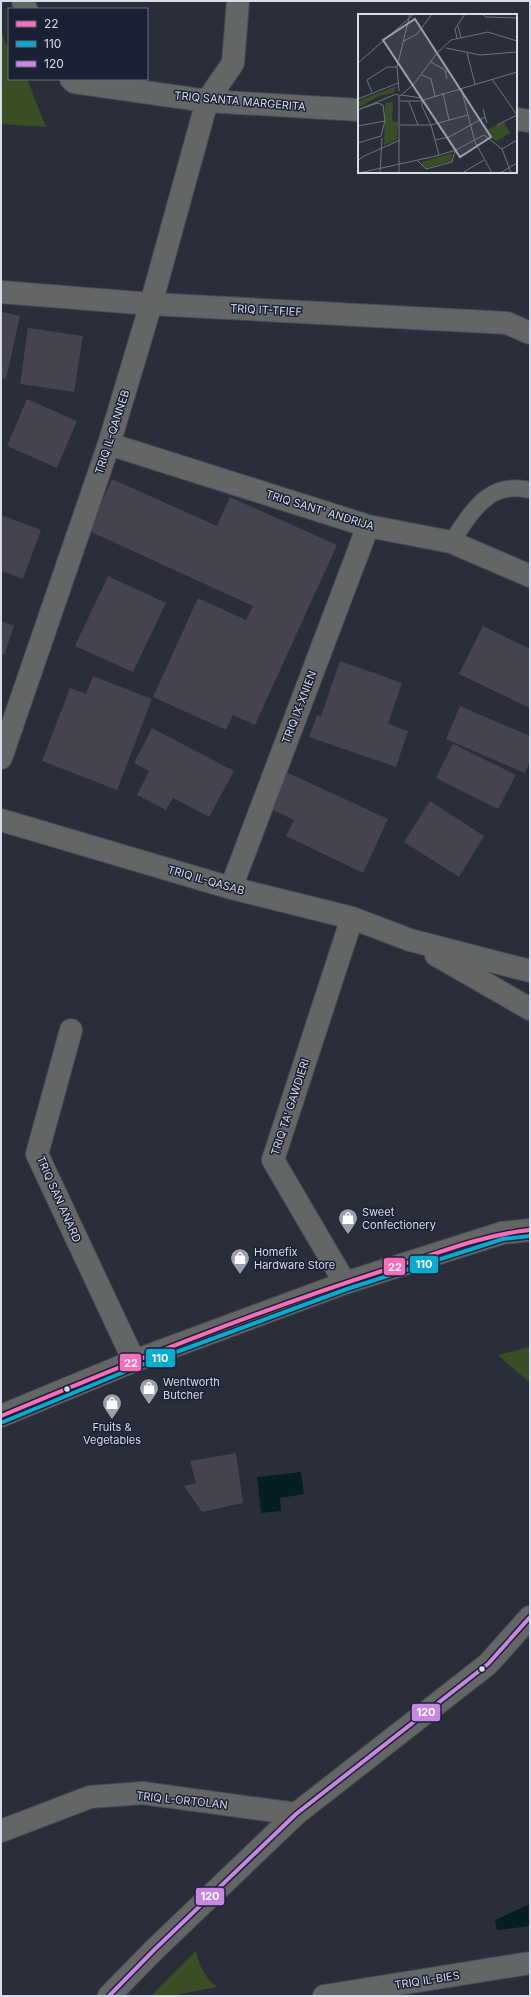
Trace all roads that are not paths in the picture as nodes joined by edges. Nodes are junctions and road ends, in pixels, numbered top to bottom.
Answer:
1 (238, 1) edge
2 (72, 81) edge
3 (207, 101) junction
4 (358, 110) edge
5 (1, 292) edge
6 (151, 304) junction
7 (530, 333) edge
8 (109, 444) junction
9 (530, 490) edge
10 (368, 526) junction
11 (451, 542) junction
12 (530, 576) edge
13 (1, 758) edge
14 (1, 820) edge
15 (231, 888) junction
16 (352, 918) junction
17 (410, 940) junction
18 (530, 971) edge
19 (525, 998) edge
20 (71, 1030) dead end
21 (530, 1230) edge
22 (345, 1283) junction
23 (134, 1361) junction
24 (1, 1416) edge
25 (530, 1618) edge
26 (296, 1814) junction
27 (1, 1832) edge
28 (530, 1963) edge
29 (109, 1996) edge
30 (324, 1996) edge

1 - 3 street, TRIQ IL-QANNEB
2 - 3 street, TRIQ SANTA MARGERITA
3 - 4 street, TRIQ SANTA MARGERITA
3 - 6 street, TRIQ IL-QANNEB
5 - 6 street, TRIQ IT-TFIEF
6 - 7 street, TRIQ IT-TFIEF
6 - 8 street, TRIQ IL-QANNEB
8 - 10 street, TRIQ SANT' ANDRIJA
8 - 13 street, TRIQ IL-QANNEB
9 - 11 lane
10 - 11 street, TRIQ SANT' ANDRIJA
10 - 15 street, TRIQ IX-XNIEN
11 - 12 street, TRIQ SANT' ANDRIJA
14 - 15 street, TRIQ IL-QASAB
15 - 16 street, TRIQ IL-QASAB
16 - 17 street, TRIQ IL-QASAB
16 - 22 street, TRIQ TA' GAWDIERI
17 - 18 street, TRIQ IL-QASAB
17 - 19 street, TRIQ IL-QASAB
20 - 23 street, TRIQ SAN ANARD
21 - 22 street
22 - 23 street
23 - 24 street
25 - 26 street
26 - 27 street, TRIQ L-ORTOLAN
26 - 29 street
28 - 30 street, TRIQ IL-BIES

